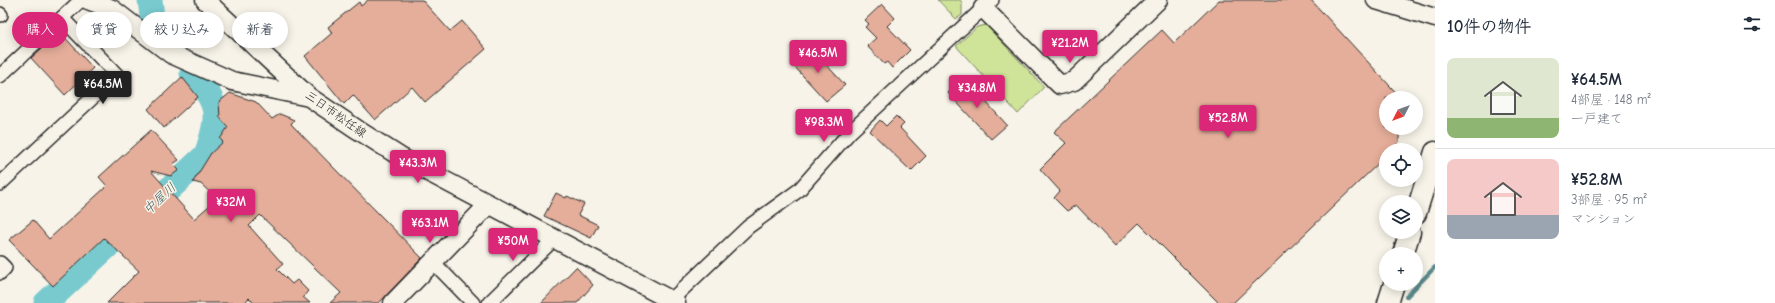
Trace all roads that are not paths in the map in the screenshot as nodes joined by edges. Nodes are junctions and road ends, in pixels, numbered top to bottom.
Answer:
1 (81, 0) edge
2 (88, 0) edge
3 (205, 0) edge
4 (1158, 0) edge
5 (1376, 0) edge
6 (983, 3) edge
7 (68, 12) edge
8 (1435, 18) edge
9 (68, 24) edge
10 (30, 48) edge
11 (0, 76) edge
12 (309, 97) junction
13 (1435, 152) edge
14 (0, 184) edge
15 (1422, 195) edge
16 (488, 205) junction
17 (554, 239) junction
18 (433, 262) junction
19 (0, 263) edge
20 (0, 273) edge
21 (1392, 291) edge
22 (672, 302) edge
23 (393, 303) edge
24 (473, 303) edge
25 (489, 303) edge
26 (1388, 303) edge

1 - 7 street
2 - 12 street
3 - 12 street, 三日市松任線
4 - 6 street
5 - 8 street
6 - 22 street
9 - 14 street
10 - 11 street
12 - 16 street, 三日市松任線
13 - 15 main road
16 - 17 street, 三日市松任線
16 - 18 street
17 - 22 street, 三日市松任線
17 - 25 street
18 - 23 street
18 - 24 street
19 - 20 street
21 - 26 main road

